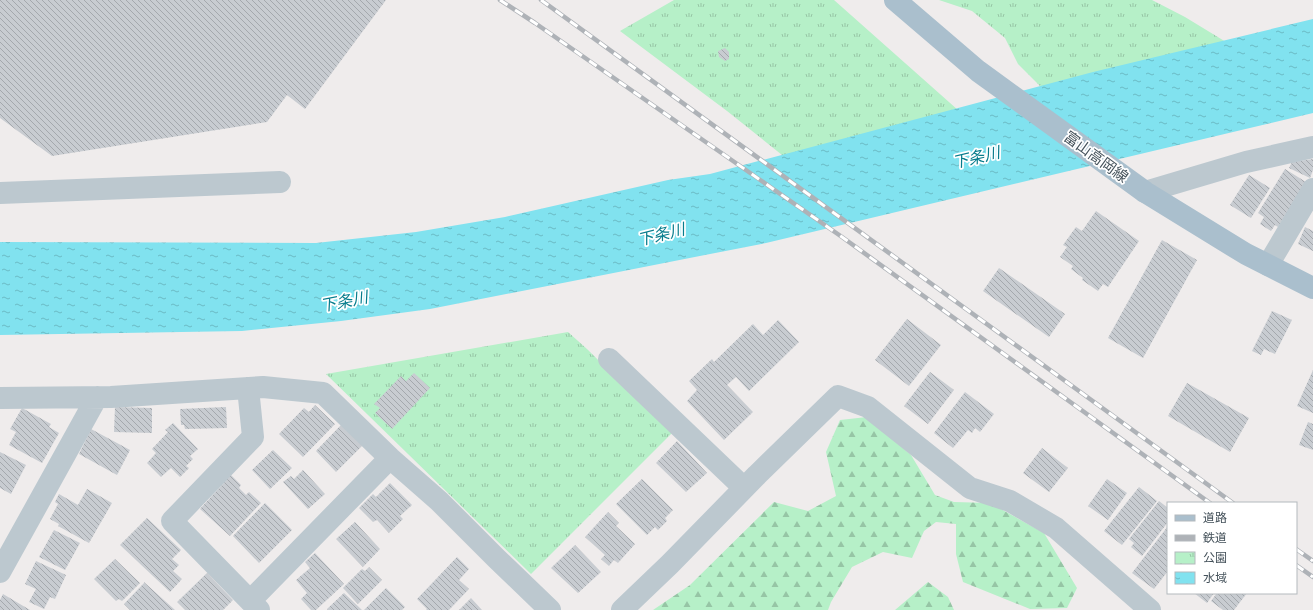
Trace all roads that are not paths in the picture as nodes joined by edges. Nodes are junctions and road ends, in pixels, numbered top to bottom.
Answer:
1 (895, 0) edge
2 (1313, 147) edge
3 (280, 182) dead end
4 (1313, 189) edge
5 (1145, 192) junction
6 (0, 193) edge
7 (1268, 265) junction
8 (1313, 288) edge
9 (609, 359) dead end
10 (248, 388) junction
11 (97, 397) junction
12 (0, 398) edge
13 (390, 458) junction
14 (744, 488) junction
15 (0, 572) edge
16 (254, 605) edge
17 (550, 610) edge
18 (622, 610) edge
19 (1150, 610) edge

1 - 5 main road, 富山高岡線
2 - 5 street
3 - 6 street
4 - 7 street
5 - 7 main road, 富山高岡線
7 - 8 main road, 富山高岡線
9 - 14 street
10 - 11 street
10 - 13 street
10 - 16 street
11 - 12 street
11 - 15 street
13 - 16 street
13 - 17 street
14 - 18 street
14 - 19 street

